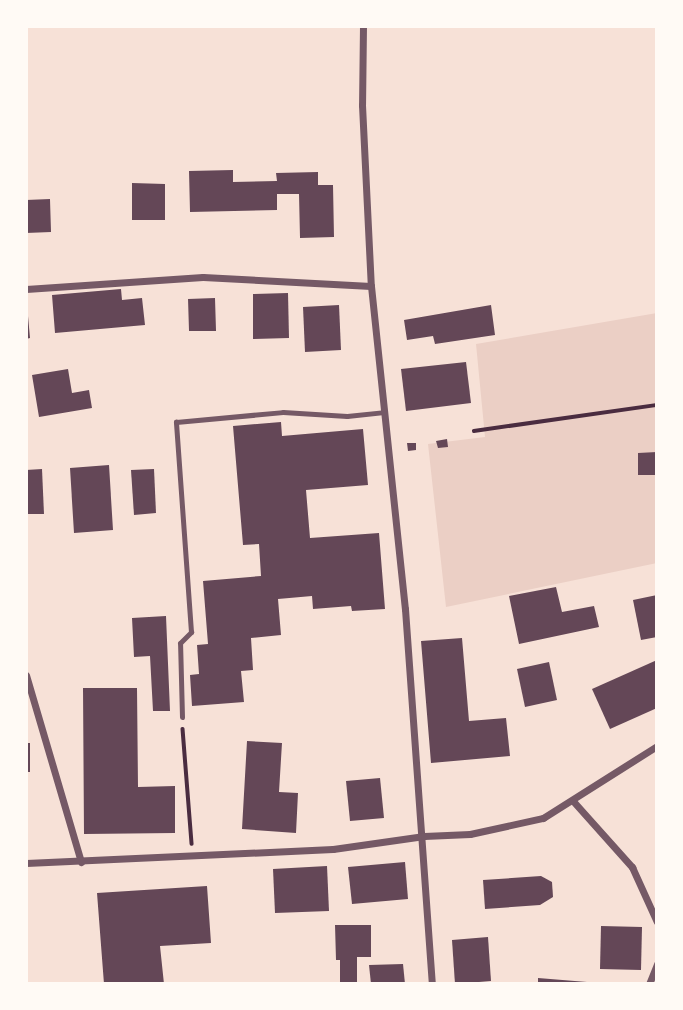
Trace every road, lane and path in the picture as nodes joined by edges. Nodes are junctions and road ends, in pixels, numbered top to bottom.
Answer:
1 (363, 26) edge
2 (371, 286) junction
3 (26, 289) edge
4 (657, 405) edge
5 (384, 412) junction
6 (474, 431) dead end
7 (26, 675) edge
8 (182, 717) joint
9 (657, 746) edge
10 (573, 801) junction
11 (424, 836) junction
12 (193, 858) junction
13 (26, 863) edge
14 (81, 863) junction
15 (657, 922) edge
16 (657, 964) edge
17 (432, 984) edge
18 (649, 984) edge

1 - 2 street
2 - 3 street
2 - 5 street
4 - 6 path
5 - 8 lane
5 - 11 street
7 - 14 street
8 - 12 path
9 - 10 street
10 - 11 street
10 - 15 street
11 - 12 street
11 - 17 street
12 - 14 street
13 - 14 street
16 - 18 street

